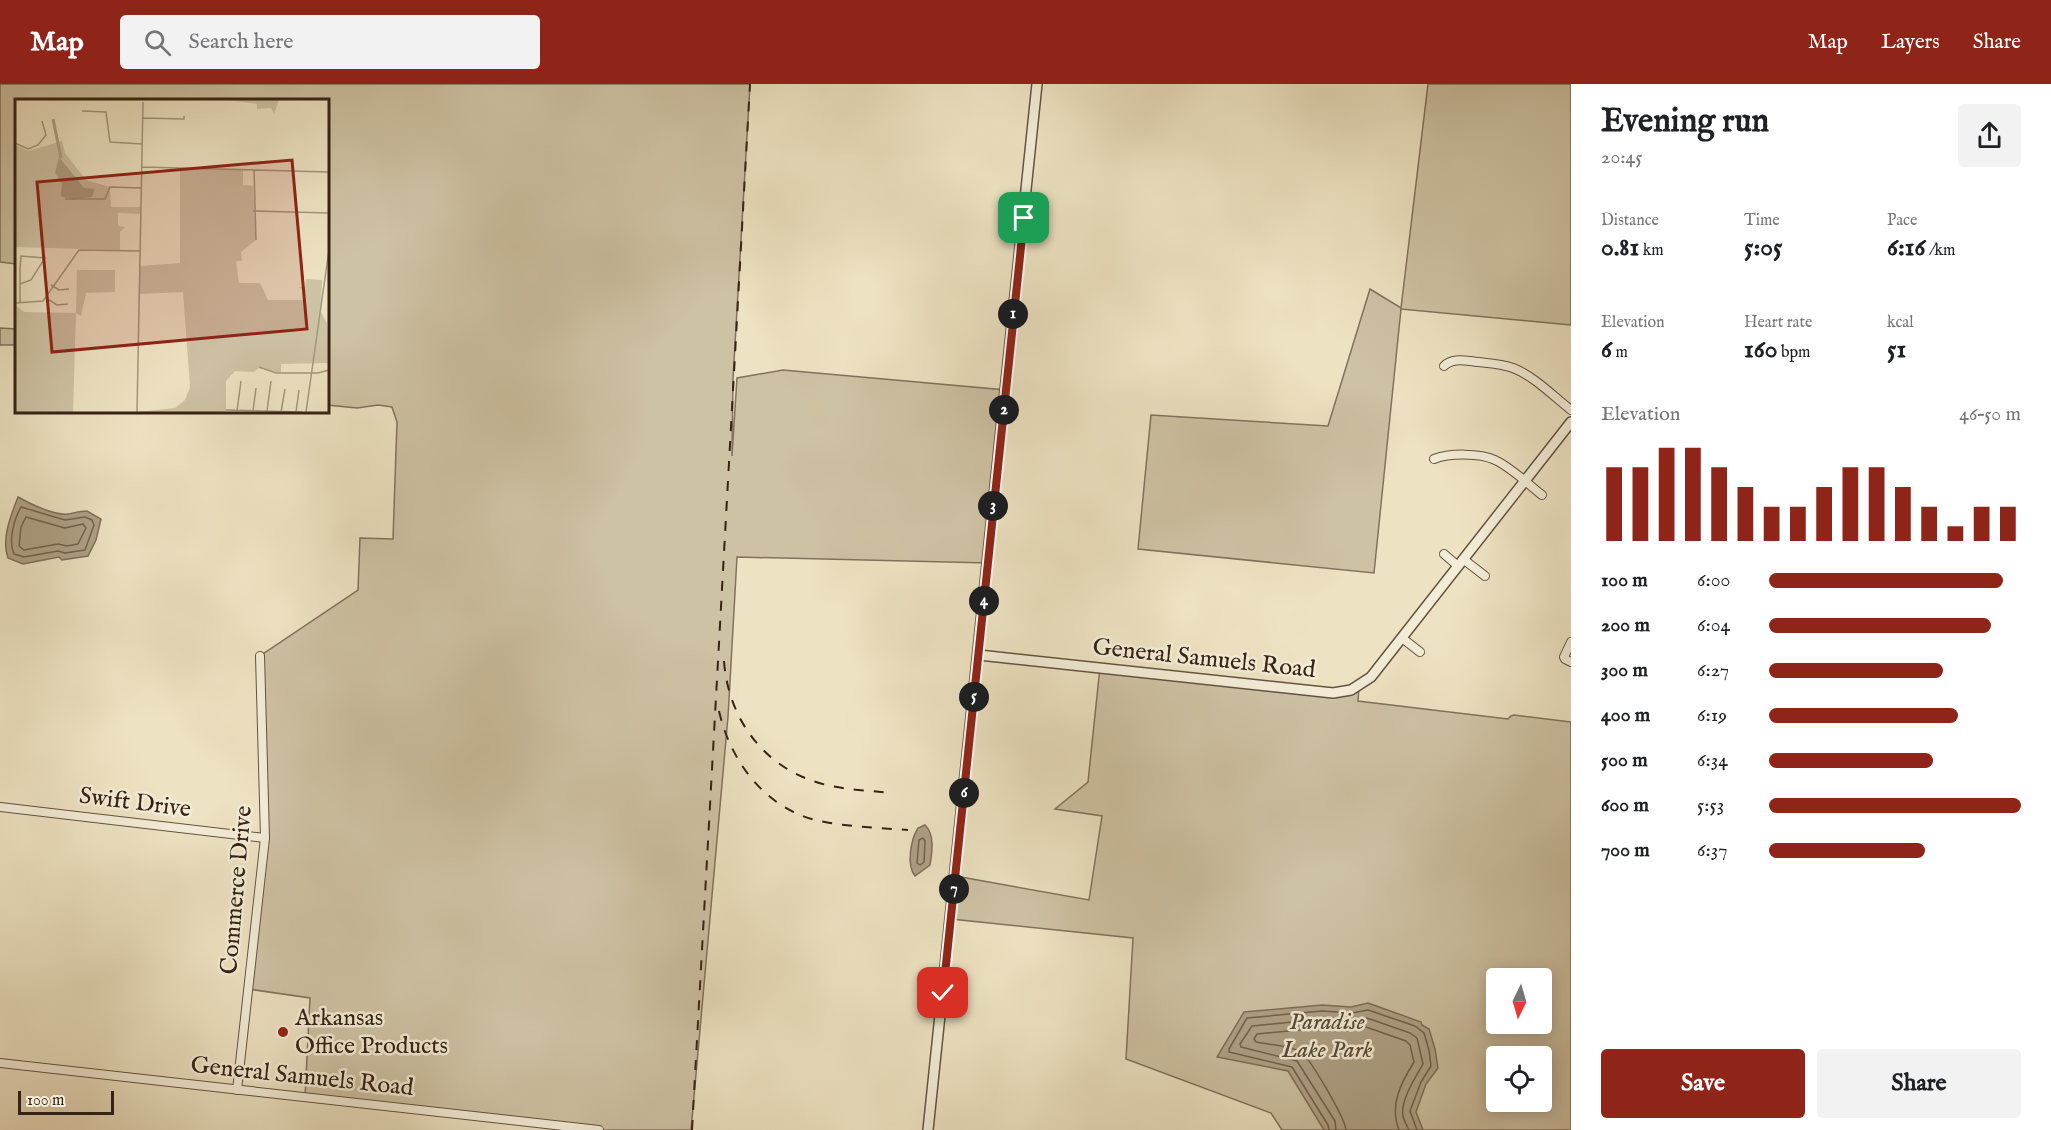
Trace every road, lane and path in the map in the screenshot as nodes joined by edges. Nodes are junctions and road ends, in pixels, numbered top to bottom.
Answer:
1 (1037, 84) edge
2 (1444, 366) dead end
3 (1571, 410) edge
4 (1571, 422) edge
5 (1434, 459) dead end
6 (1525, 481) junction
7 (1542, 495) dead end
8 (1444, 554) dead end
9 (1460, 562) junction
10 (1485, 576) dead end
11 (1402, 638) junction
12 (1571, 642) edge
13 (1420, 652) dead end
14 (979, 655) junction
15 (260, 656) dead end
16 (1571, 662) edge
17 (0, 807) edge
18 (265, 838) junction
19 (0, 1063) edge
20 (237, 1090) junction
21 (599, 1130) edge
22 (928, 1130) edge

1 - 14 street
2 - 3 street
4 - 6 street, General Samuels Road
5 - 6 street
6 - 7 street
6 - 9 street, General Samuels Road
8 - 9 street
9 - 10 street
9 - 11 street, General Samuels Road
11 - 13 street
11 - 14 street, General Samuels Road
12 - 16 street
14 - 22 street
15 - 18 street, Commerce Drive
17 - 18 street, Swift Drive
18 - 20 street, Commerce Drive
19 - 20 street, General Samuels Road
20 - 21 street, General Samuels Road

